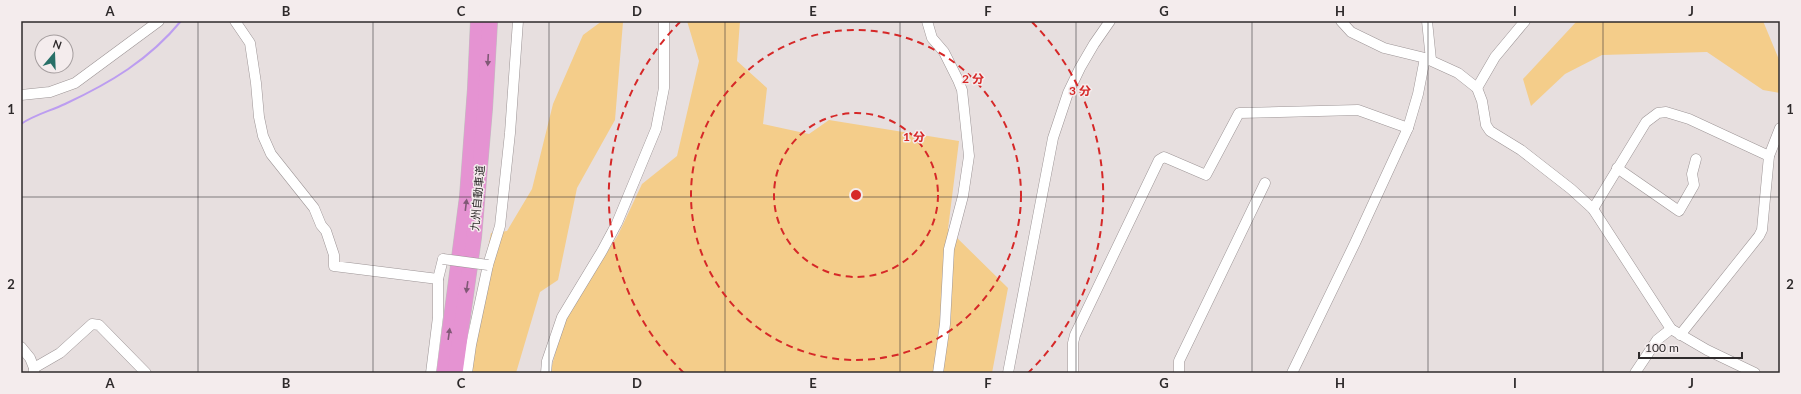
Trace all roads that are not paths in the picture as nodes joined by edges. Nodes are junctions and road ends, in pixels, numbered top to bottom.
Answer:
1 (159, 21) edge
2 (235, 21) edge
3 (478, 21) edge
4 (490, 21) edge
5 (518, 21) edge
6 (664, 21) edge
7 (927, 21) edge
8 (1110, 21) edge
9 (1341, 21) edge
10 (1427, 21) edge
11 (1525, 21) edge
12 (1428, 59) junction
13 (1477, 88) junction
14 (21, 95) edge
15 (1408, 128) junction
16 (1780, 128) edge
17 (1769, 156) junction
18 (1696, 159) dead end
19 (1617, 168) junction
20 (1265, 183) dead end
21 (1592, 209) junction
22 (488, 265) junction
23 (438, 278) junction
24 (1671, 329) junction
25 (1680, 335) junction
26 (21, 347) edge
27 (34, 370) edge
28 (146, 373) edge
29 (431, 373) edge
30 (444, 373) edge
31 (455, 373) edge
32 (468, 373) edge
33 (546, 373) edge
34 (938, 373) edge
35 (1008, 373) edge
36 (1073, 373) edge
37 (1179, 373) edge
38 (1292, 373) edge
39 (1635, 373) edge
40 (1755, 373) edge

1 - 14 street
2 - 23 street
30 -> 3 highway, 九州自動車道
4 -> 31 highway, 九州自動車道
5 - 22 street
6 - 33 street
7 - 34 street
8 - 35 street
9 - 12 street
10 - 12 street
11 - 13 street
12 - 13 street
12 - 15 street
13 - 21 street
15 - 36 street
15 - 38 street
16 - 17 street
17 - 19 street
17 - 25 street
18 - 19 street
19 - 21 street
20 - 37 street
21 - 24 street
22 - 23 street, bridge
22 - 32 street
23 - 29 street
24 - 25 street
24 - 39 street
25 - 40 street
26 - 27 street
27 - 28 street

